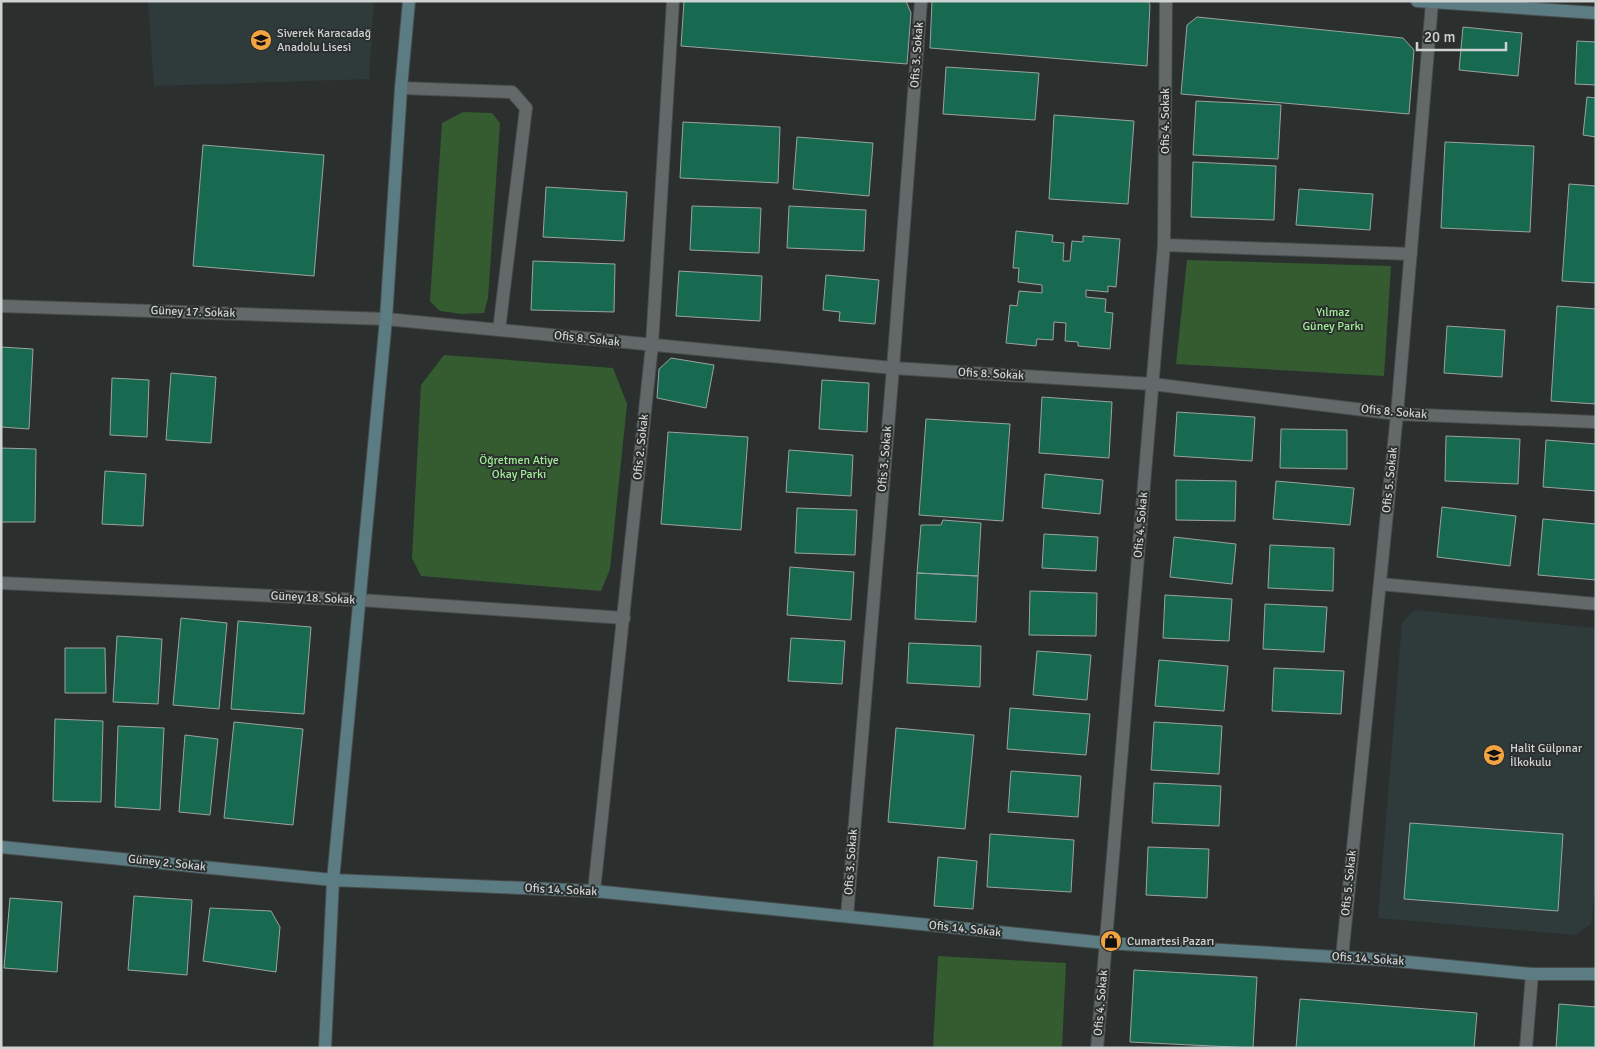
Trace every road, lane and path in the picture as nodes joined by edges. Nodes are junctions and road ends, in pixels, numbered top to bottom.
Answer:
1 (409, 1) edge
2 (673, 1) edge
3 (921, 1) edge
4 (1166, 1) edge
5 (1417, 1) edge
6 (1432, 3) junction
7 (1596, 13) edge
8 (401, 88) junction
9 (1164, 245) junction
10 (1411, 254) junction
11 (1, 306) edge
12 (386, 319) junction
13 (499, 330) junction
14 (652, 345) junction
15 (893, 368) junction
16 (1152, 384) junction
17 (1397, 414) junction
18 (1596, 422) edge
19 (1, 583) edge
20 (1380, 584) junction
21 (360, 600) junction
22 (1596, 604) edge
23 (624, 618) junction
24 (1, 847) edge
25 (333, 880) junction
26 (594, 891) junction
27 (847, 916) junction
28 (1106, 944) junction
29 (1342, 957) junction
30 (1532, 974) junction
31 (1596, 974) edge
32 (325, 1048) edge
33 (1097, 1048) edge
34 (1526, 1048) edge

1 - 8 street
2 - 14 street, Ofis 2. Sokak
3 - 15 street, Ofis 3. Sokak
4 - 9 street, Ofis 4. Sokak
5 - 6 street
6 - 7 street
6 - 10 street, Ofis 5. Sokak
8 - 12 street
8 - 13 street
9 - 10 street
9 - 16 street, Ofis 4. Sokak
10 - 17 street, Ofis 5. Sokak
11 - 12 street, Güney 17. Sokak
12 - 13 street, Ofis 8. Sokak
12 - 21 street
13 - 14 street, Ofis 8. Sokak
14 - 15 street, Ofis 8. Sokak
14 - 23 street, Ofis 2. Sokak
15 - 16 street, Ofis 8. Sokak
15 - 27 street, Ofis 3. Sokak
16 - 17 street, Ofis 8. Sokak
16 - 28 street, Ofis 4. Sokak
17 - 18 street, Ofis 8. Sokak
17 - 20 street, Ofis 5. Sokak
19 - 21 street, Güney 18. Sokak
20 - 22 street
20 - 29 street, Ofis 5. Sokak
21 - 23 street, Güney 18. Sokak
21 - 25 street
23 - 26 street, Ofis 2. Sokak
24 - 25 street, Güney 2. Sokak
25 - 26 street, Ofis 14. Sokak
25 - 32 street
26 - 27 street, Ofis 14. Sokak
27 - 28 street, Ofis 14. Sokak
28 - 29 street, Ofis 14. Sokak
28 - 33 street, Ofis 4. Sokak
29 - 30 street, Ofis 14. Sokak
30 - 31 street, Ofis 14. Sokak
30 - 34 street

